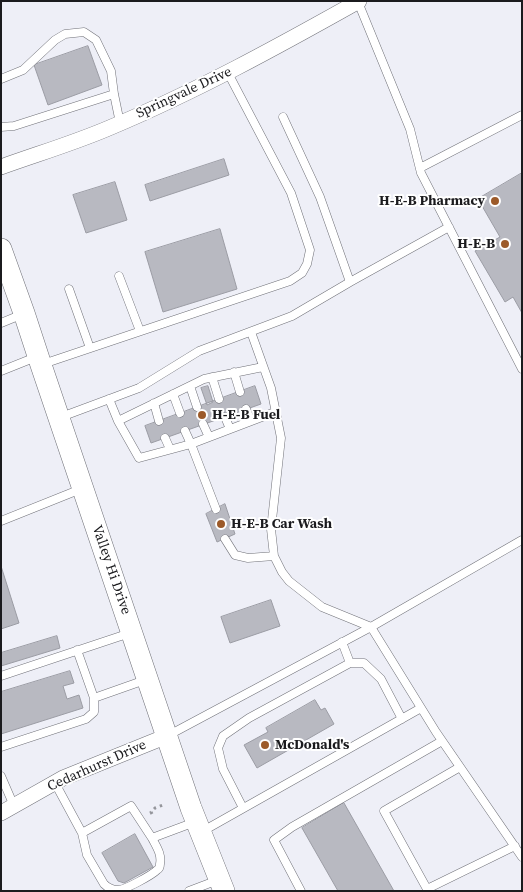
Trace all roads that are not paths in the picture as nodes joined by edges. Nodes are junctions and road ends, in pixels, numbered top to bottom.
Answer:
1 (358, 2) edge
2 (228, 73) junction
3 (1, 79) edge
4 (114, 94) junction
5 (522, 115) edge
6 (282, 117) dead end
7 (120, 123) junction
8 (1, 126) edge
9 (1, 167) edge
10 (420, 168) junction
11 (449, 227) junction
12 (1, 249) edge
13 (119, 276) dead end
14 (350, 282) junction
15 (69, 289) dead end
16 (24, 313) junction
17 (1, 323) edge
18 (140, 331) junction
19 (251, 332) junction
20 (90, 348) junction
21 (39, 360) junction
22 (263, 367) junction
23 (522, 369) edge
24 (1, 371) edge
25 (234, 372) junction
26 (212, 377) junction
27 (190, 386) junction
28 (240, 392) dead end
29 (173, 394) junction
30 (109, 399) junction
31 (219, 399) dead end
32 (154, 403) junction
33 (197, 407) dead end
34 (246, 409) dead end
35 (275, 412) junction
36 (180, 413) dead end
37 (225, 416) dead end
38 (59, 418) junction
39 (118, 421) junction
40 (159, 421) dead end
41 (251, 421) junction
42 (203, 424) dead end
43 (230, 429) junction
44 (185, 431) dead end
45 (209, 437) junction
46 (165, 438) dead end
47 (192, 444) junction
48 (170, 449) junction
49 (83, 488) junction
50 (216, 509) dead end
51 (1, 521) edge
52 (225, 539) dead end
53 (522, 540) edge
54 (274, 556) junction
55 (371, 627) junction
56 (132, 632) junction
57 (342, 642) junction
58 (77, 650) junction
59 (350, 663) junction
60 (1, 676) edge
61 (148, 679) junction
62 (94, 698) junction
63 (421, 708) junction
64 (402, 719) junction
65 (167, 736) junction
66 (442, 741) junction
67 (1, 747) edge
68 (460, 766) junction
69 (1, 776) edge
70 (55, 783) junction
71 (243, 808) junction
72 (8, 809) edge
73 (199, 826) junction
74 (82, 833) junction
75 (152, 838) junction
76 (514, 846) junction
77 (522, 857) edge
78 (222, 885) edge
79 (189, 891) edge
80 (301, 891) edge

1 - 2 street, Springvale Drive
1 - 10 lane
2 - 7 street, Springvale Drive
2 - 18 lane
3 - 4 lane
4 - 7 lane
4 - 8 lane
5 - 10 lane
6 - 14 lane
7 - 9 street, Springvale Drive
10 - 11 lane
11 - 14 lane
11 - 23 lane
12 - 16 street, Valley Hi Drive
13 - 18 lane
14 - 19 lane
15 - 20 lane
16 - 17 lane
16 - 21 street, Valley Hi Drive
18 - 20 lane
19 - 22 lane
19 - 30 lane
20 - 21 lane
21 - 24 lane
21 - 38 street, Valley Hi Drive
22 - 25 lane
22 - 35 lane
25 - 26 lane
25 - 28 lane
26 - 27 lane
26 - 31 lane
27 - 29 lane
27 - 33 lane
29 - 32 lane
29 - 36 lane
30 - 38 lane
30 - 39 lane
32 - 39 lane
32 - 40 lane
34 - 41 lane
35 - 41 lane
35 - 54 lane
37 - 43 lane
38 - 49 street, Valley Hi Drive
39 - 48 lane
41 - 43 lane
42 - 45 lane
43 - 45 lane
44 - 47 lane
45 - 47 lane
46 - 48 lane
47 - 48 lane
47 - 50 lane
49 - 51 lane
49 - 56 street, Valley Hi Drive
52 - 54 lane
53 - 55 lane
54 - 55 lane
55 - 57 lane
55 - 63 lane
56 - 58 lane
56 - 61 street, Valley Hi Drive
57 - 59 lane
57 - 65 lane
58 - 60 lane
58 - 62 lane
59 - 64 lane
59 - 71 lane
61 - 62 lane
61 - 65 street, Valley Hi Drive
62 - 67 lane
63 - 64 lane
63 - 66 lane
64 - 71 lane
65 - 70 street, Cedarhurst Drive
65 - 73 street, Valley Hi Drive
66 - 68 lane
66 - 80 lane
68 - 76 lane
68 - 76 lane
69 - 72 lane
70 - 72 street, Cedarhurst Drive
70 - 74 lane
71 - 73 lane
73 - 75 lane
73 - 78 street, Valley Hi Drive
74 - 75 lane
74 - 75 lane
76 - 77 lane
78 - 79 lane

